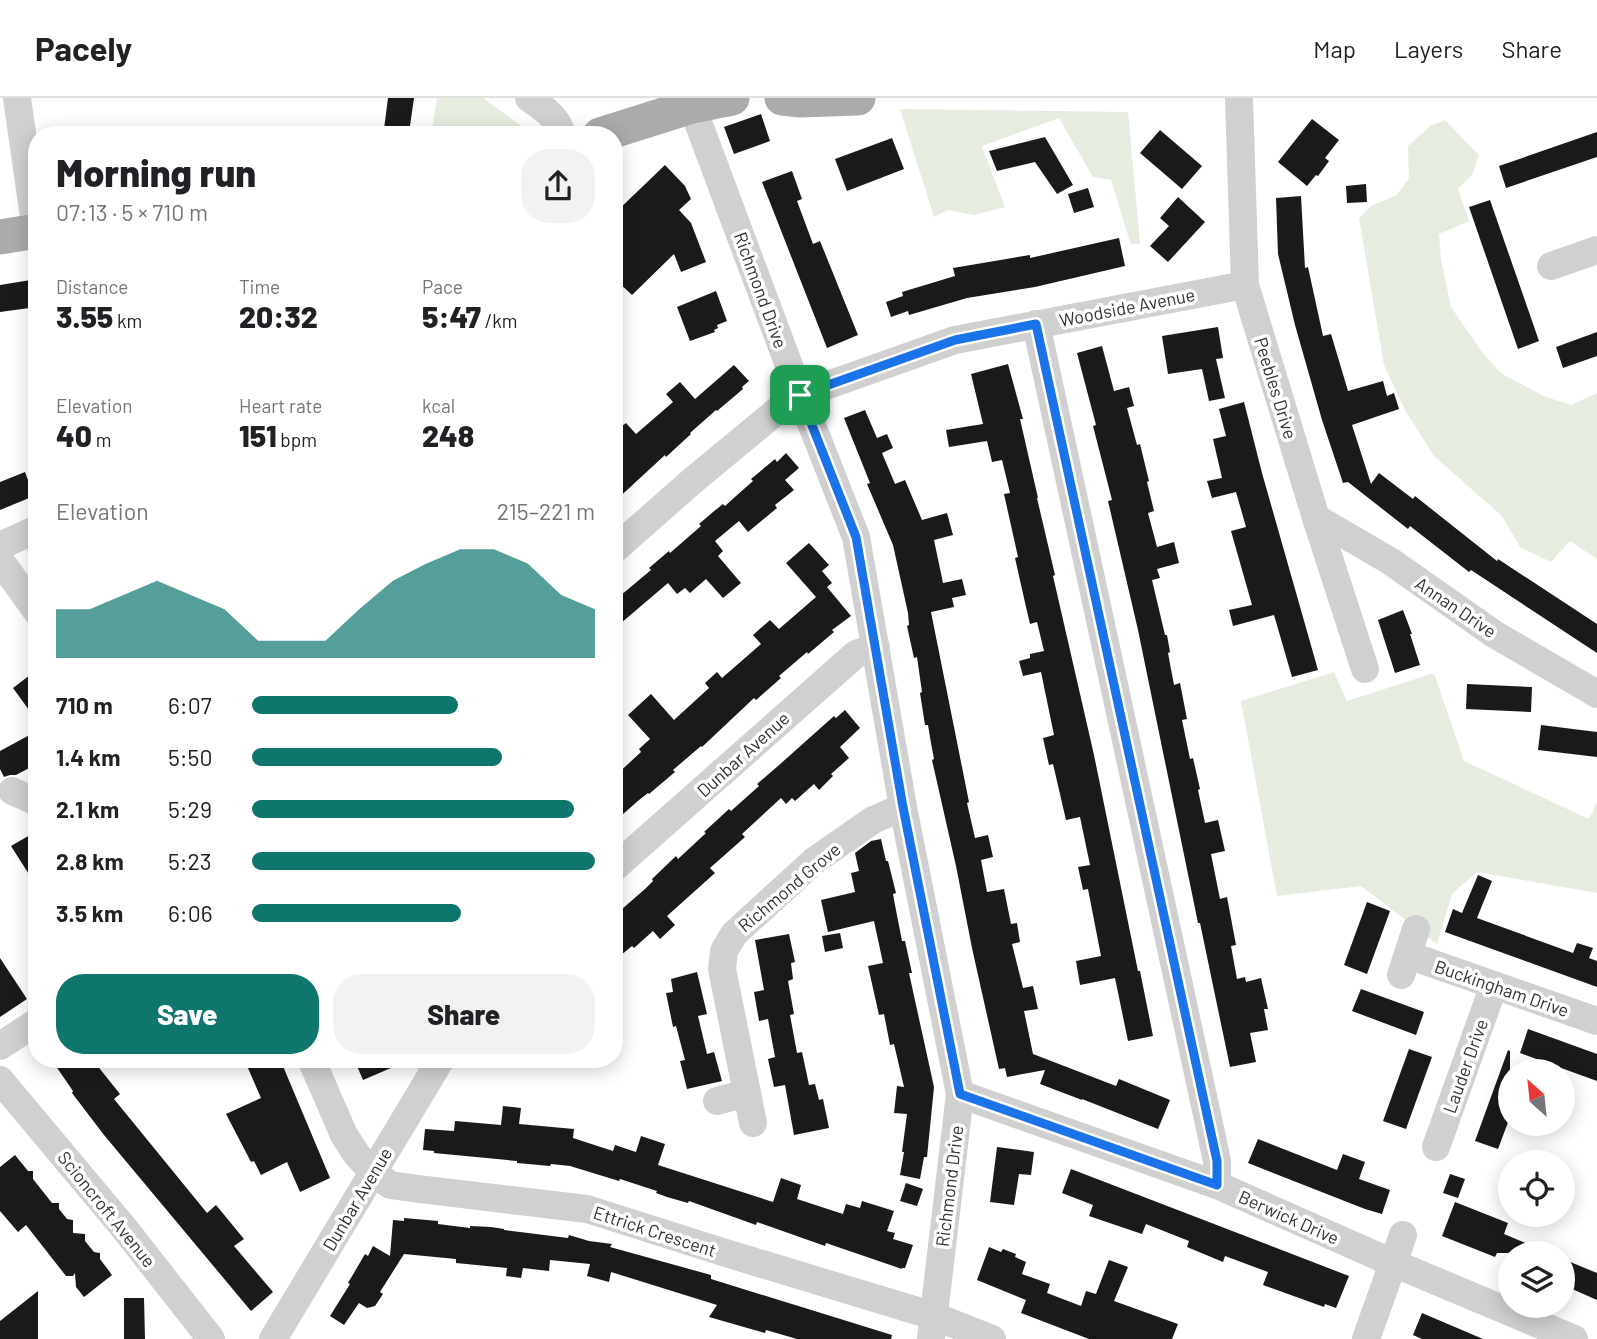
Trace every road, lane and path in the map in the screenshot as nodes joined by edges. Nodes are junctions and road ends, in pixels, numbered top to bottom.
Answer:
1 (17, 98) edge
2 (529, 98) edge
3 (732, 98) edge
4 (782, 98) edge
5 (858, 98) edge
6 (1239, 98) edge
7 (692, 106) junction
8 (559, 126) edge
9 (623, 128) edge
10 (28, 171) edge
11 (28, 232) edge
12 (0, 237) edge
13 (1597, 250) edge
14 (1550, 266) dead end
15 (1245, 285) junction
16 (1036, 324) junction
17 (800, 395) junction
18 (1316, 518) junction
19 (28, 533) edge
20 (623, 542) edge
21 (0, 546) edge
22 (0, 559) edge
23 (28, 598) edge
24 (876, 647) junction
25 (1365, 669) dead end
26 (1597, 694) edge
27 (903, 807) junction
28 (623, 860) edge
29 (1408, 953) dead end
30 (1494, 985) junction
31 (1597, 1021) edge
32 (28, 1028) edge
33 (0, 1046) edge
34 (315, 1068) edge
35 (436, 1068) edge
36 (0, 1080) edge
37 (747, 1093) junction
38 (960, 1094) junction
39 (716, 1101) dead end
40 (753, 1123) dead end
41 (1436, 1147) dead end
42 (373, 1172) junction
43 (1217, 1185) junction
44 (1404, 1235) dead end
45 (1394, 1263) junction
46 (933, 1328) edge
47 (211, 1339) edge
48 (273, 1339) edge
49 (992, 1339) edge
50 (1366, 1339) edge
51 (1574, 1339) edge

1 - 10 street
2 - 8 street
3 - 7 main road
4 - 5 main road
6 - 15 street, Peebles Drive
7 - 9 main road
7 - 17 street, Richmond Drive
11 - 12 main road
13 - 14 street
15 - 16 street, Woodside Avenue
15 - 18 street, Peebles Drive
16 - 17 street, Woodside Avenue
16 - 43 street
17 - 20 street, Woodside Avenue
17 - 24 street, Richmond Drive
18 - 25 street, Peebles Drive
18 - 26 street, Annan Drive
19 - 21 street
22 - 23 street
24 - 27 street, Richmond Drive
24 - 28 street, Dunbar Avenue
27 - 37 street, Richmond Grove
27 - 38 street, Richmond Drive
29 - 30 street, Buckingham Drive
30 - 31 street, Buckingham Drive
30 - 41 street, Lauder Drive
32 - 33 street
34 - 42 street
35 - 42 street, Dunbar Avenue
36 - 47 street, Scioncroft Avenue
37 - 39 street
37 - 40 street, Richmond Grove
38 - 43 street, Berwick Drive
38 - 46 street, Richmond Drive
42 - 46 street, Ettrick Crescent
42 - 48 street, Dunbar Avenue
43 - 45 street, Berwick Drive
44 - 45 street
45 - 50 street
45 - 51 street, Berwick Drive
46 - 49 street, Ettrick Crescent

